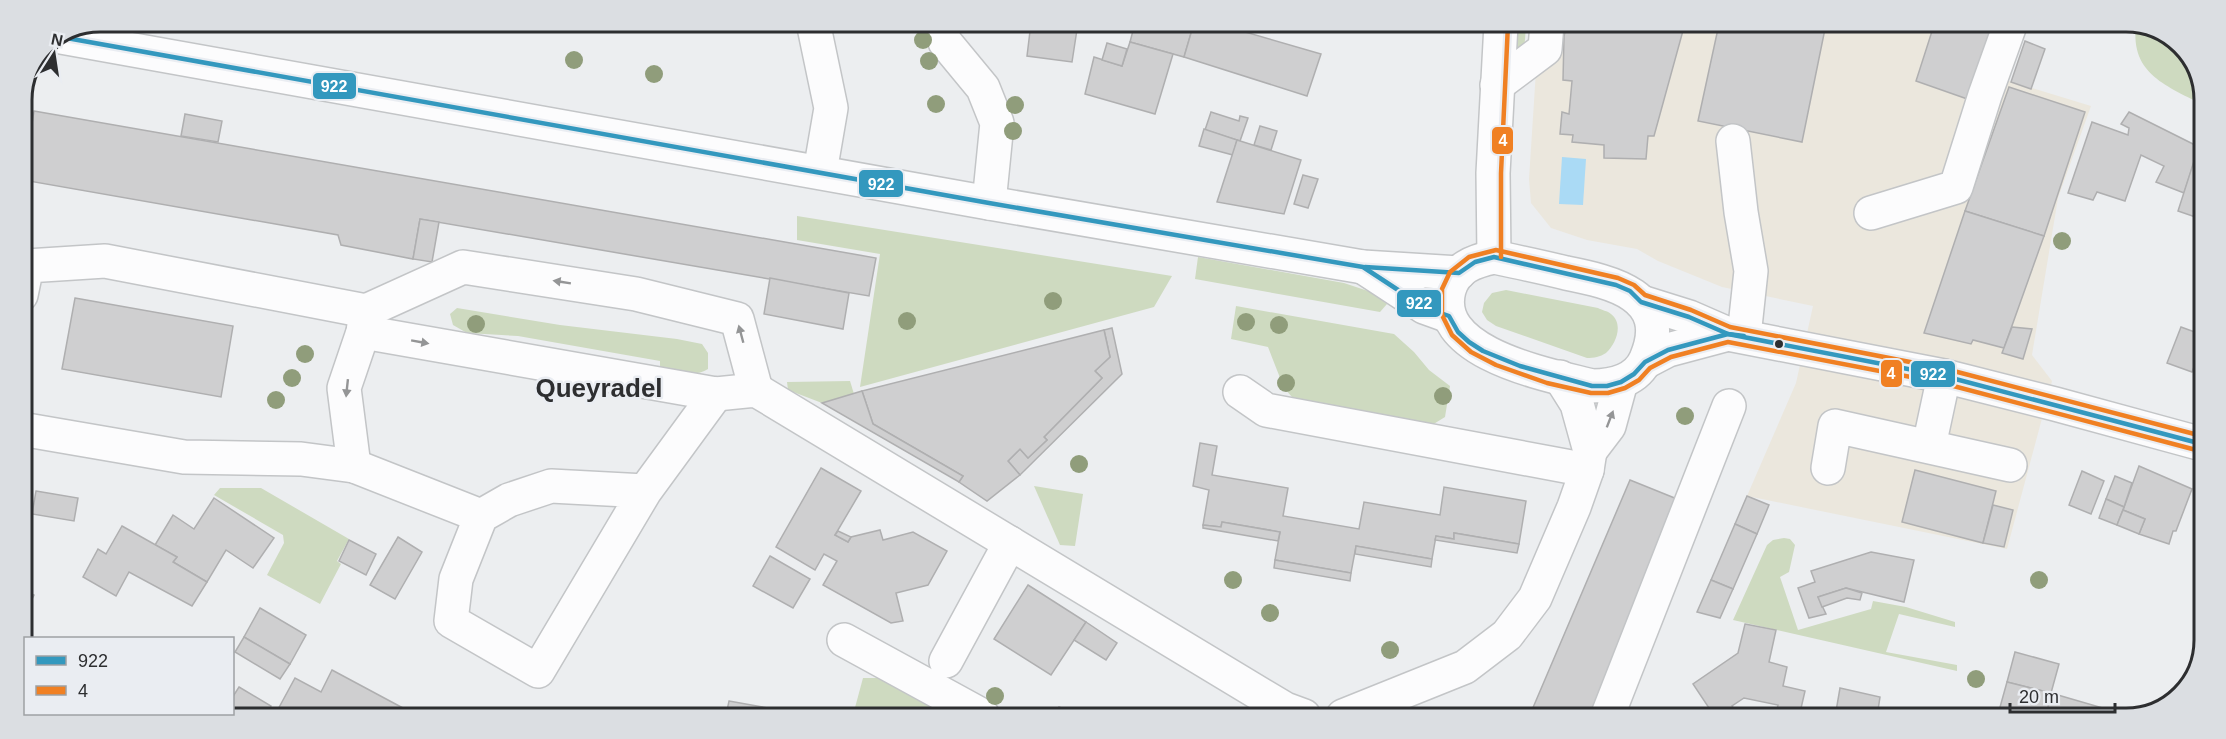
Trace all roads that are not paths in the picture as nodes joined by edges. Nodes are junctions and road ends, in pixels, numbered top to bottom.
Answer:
1 (815, 31) edge
2 (942, 31) edge
3 (1501, 31) edge
4 (1546, 31) edge
5 (2008, 31) edge
6 (71, 38) edge
7 (1497, 85) junction
8 (1733, 141) dead end
9 (820, 172) junction
10 (989, 203) junction
11 (1871, 213) dead end
12 (1494, 257) junction
13 (31, 266) edge
14 (1364, 267) junction
15 (1459, 273) junction
16 (1641, 302) junction
17 (1449, 315) junction
18 (365, 321) junction
19 (1736, 335) junction
20 (1633, 372) junction
21 (1944, 376) junction
22 (1560, 377) junction
23 (756, 390) junction
24 (1240, 392) dead end
25 (716, 394) junction
26 (1729, 406) dead end
27 (32, 431) edge
28 (2194, 442) edge
29 (1929, 446) junction
30 (1589, 461) junction
31 (2010, 465) dead end
32 (354, 466) junction
33 (1828, 468) dead end
34 (645, 491) junction
35 (481, 516) junction
36 (1010, 543) junction
37 (844, 640) dead end
38 (946, 661) dead end
39 (967, 708) edge
40 (1283, 708) edge
41 (1363, 708) edge
42 (1611, 708) edge

1 - 9 main road
2 - 10 main road
3 - 7 main road
4 - 7 main road
5 - 11 main road
6 - 9 main road
7 - 12 main road
8 - 19 main road
9 - 10 main road
10 - 14 main road
12 - 15 main road
12 - 16 main road
13 - 18 main road
14 - 15 main road
14 - 17 main road
15 - 17 main road
16 - 19 main road
16 - 20 main road
17 - 22 main road
23 -> 18 main road
18 -> 25 main road
18 -> 32 main road
19 - 20 main road
19 - 21 main road
20 - 22 main road
30 -> 20 main road
21 - 28 main road
21 - 29 main road
22 - 30 main road
23 - 25 main road
23 - 36 main road
24 - 30 main road
25 - 34 main road
26 - 42 main road
27 - 32 main road
29 - 31 main road
29 - 33 main road
30 - 41 main road
32 - 35 main road
34 - 35 main road
34 - 35 main road
36 - 38 main road
36 - 40 main road
37 - 39 main road

